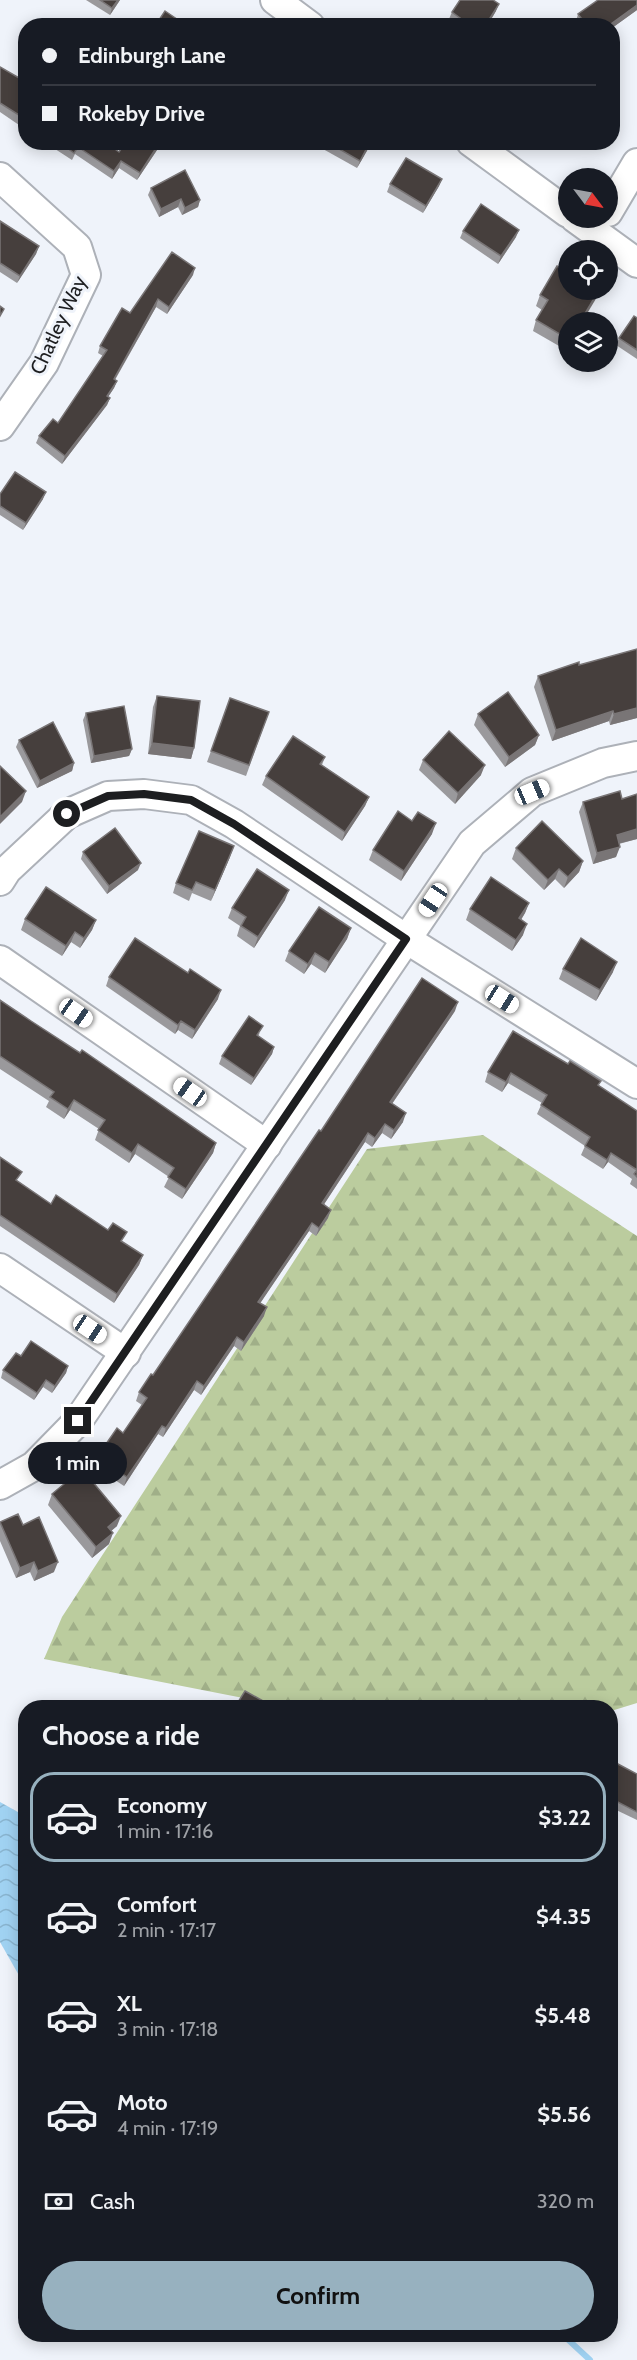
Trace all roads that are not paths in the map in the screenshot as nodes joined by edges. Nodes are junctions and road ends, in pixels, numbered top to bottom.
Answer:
1 (275, 0) edge
2 (299, 18) edge
3 (482, 150) edge
4 (637, 163) edge
5 (0, 177) edge
6 (618, 189) edge
7 (558, 206) edge
8 (604, 228) edge
9 (637, 263) edge
10 (0, 426) edge
11 (637, 756) edge
12 (0, 881) edge
13 (406, 939) junction
14 (0, 960) edge
15 (637, 1084) edge
16 (267, 1145) junction
17 (0, 1268) edge
18 (126, 1353) junction
19 (0, 1485) edge

1 - 2 street
3 - 7 street
4 - 6 street
5 - 10 street, Chatley Way
8 - 9 street
11 - 13 street
12 - 13 street
13 - 15 street
13 - 16 street
14 - 16 street
16 - 18 street
17 - 18 street
18 - 19 street

